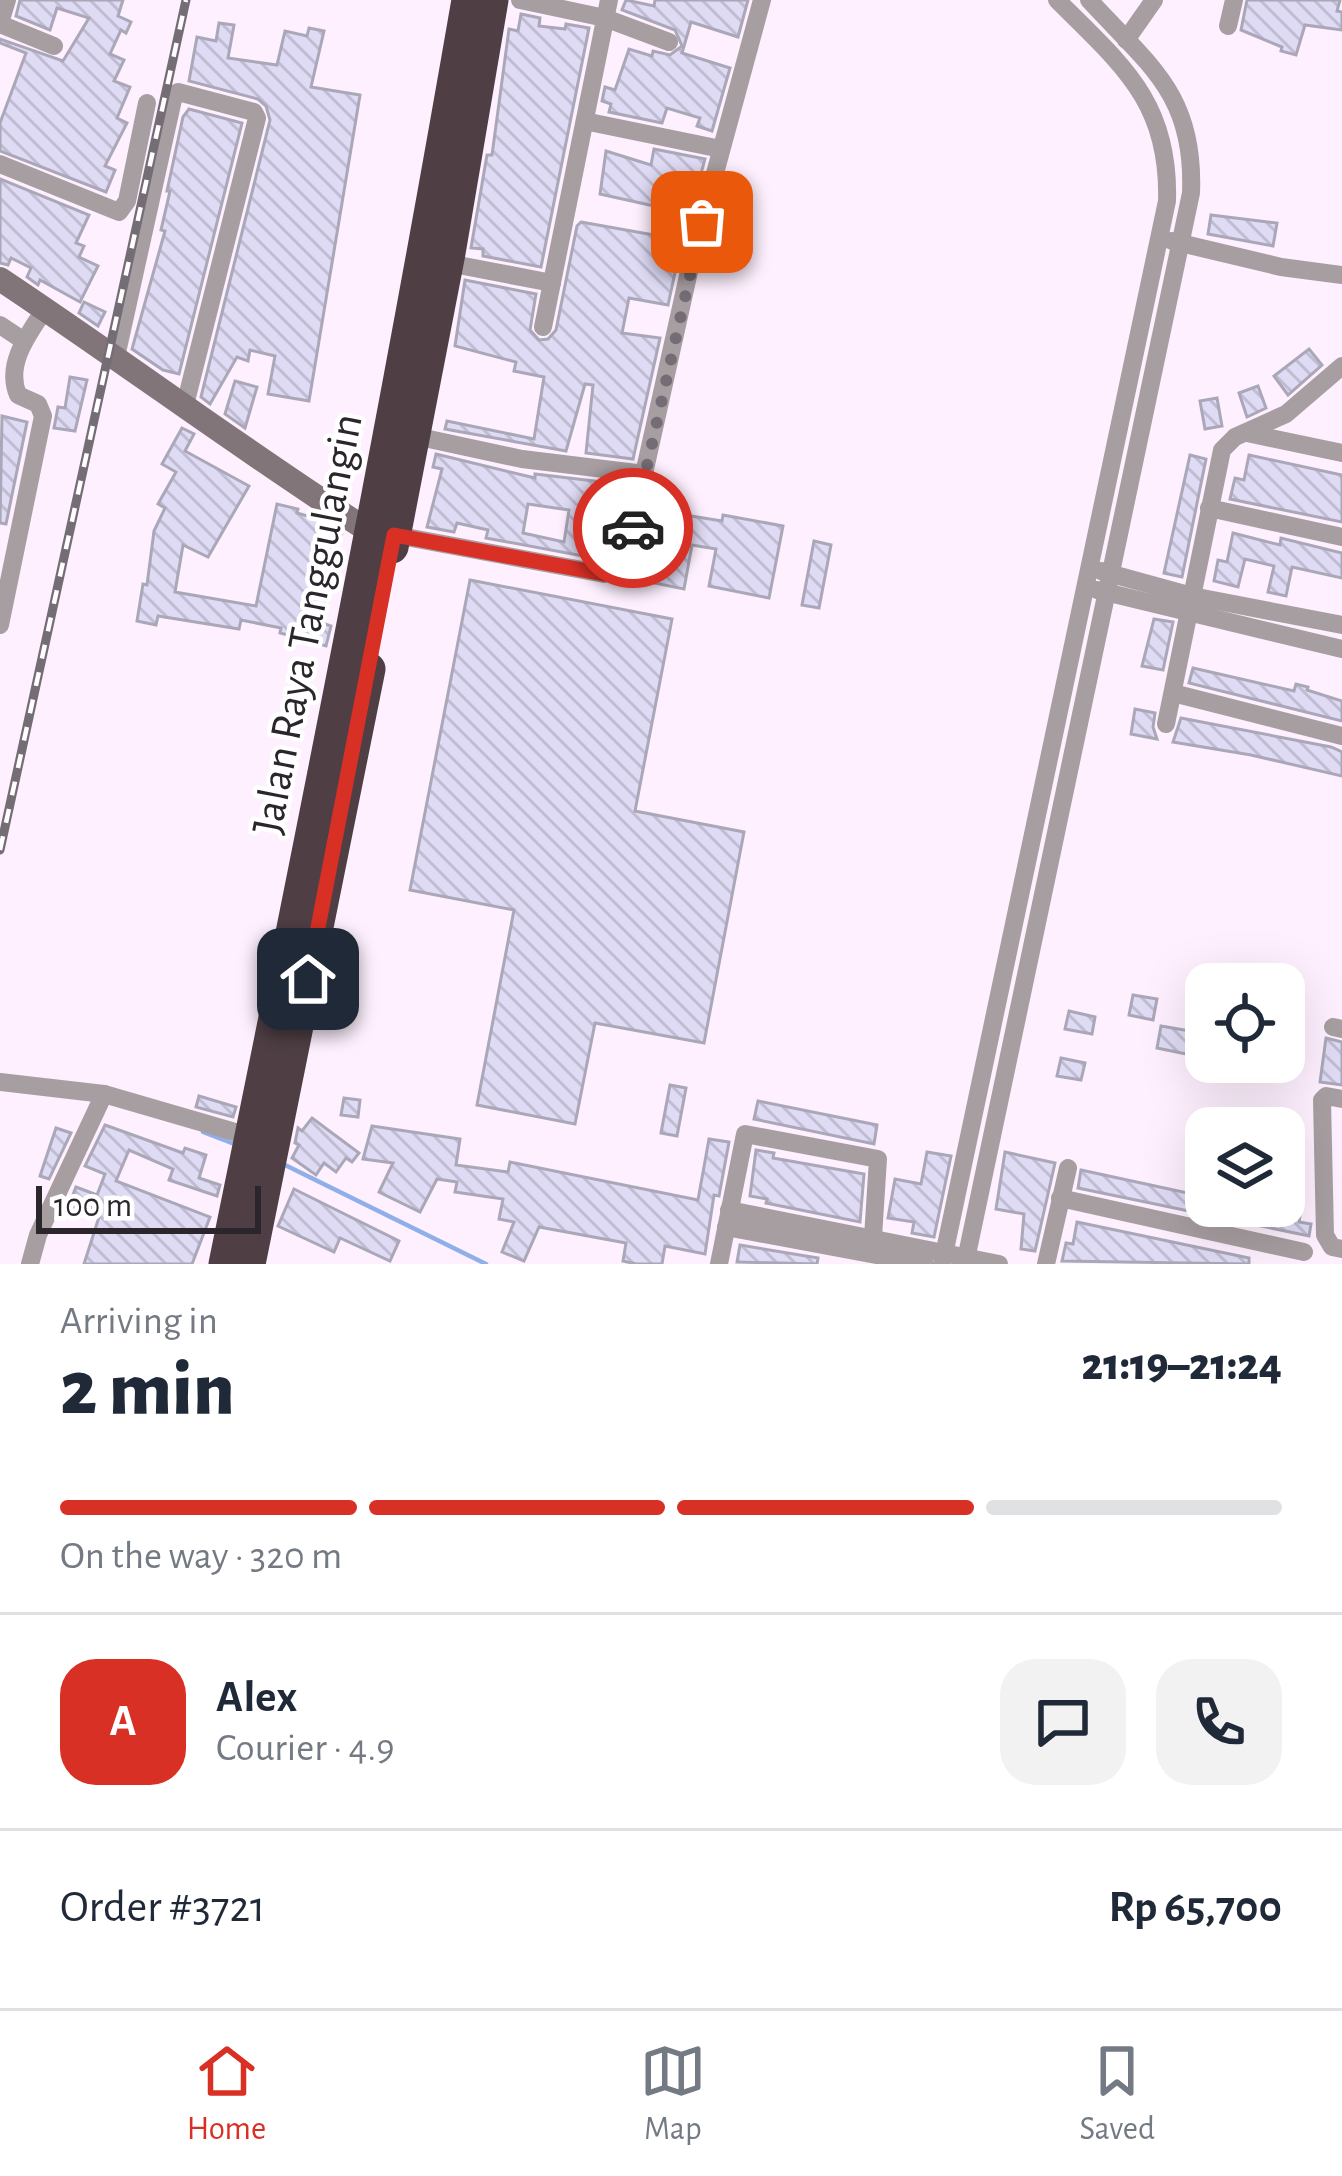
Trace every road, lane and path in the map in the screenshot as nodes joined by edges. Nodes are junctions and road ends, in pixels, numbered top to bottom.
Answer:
1 (7, 0) edge
2 (468, 0) edge
3 (492, 0) edge
4 (520, 0) edge
5 (762, 0) edge
6 (1057, 0) edge
7 (1154, 0) edge
8 (1234, 0) edge
9 (1090, 1) edge
10 (607, 9) edge
11 (1074, 17) junction
12 (0, 23) edge
13 (1228, 26) dead end
14 (1126, 40) junction
15 (669, 42) dead end
16 (54, 46) dead end
17 (147, 103) dead end
18 (594, 123) dead end
19 (721, 149) junction
20 (0, 164) edge
21 (1161, 240) junction
22 (1183, 243) junction
23 (448, 263) junction
24 (1342, 275) edge
25 (0, 279) edge
26 (552, 283) junction
27 (45, 309) junction
28 (0, 325) edge
29 (544, 327) dead end
30 (24, 341) junction
31 (116, 357) junction
32 (1342, 366) edge
33 (8, 388) edge
34 (184, 409) junction
35 (1246, 433) junction
36 (415, 436) junction
37 (1342, 453) edge
38 (645, 474) junction
39 (1209, 508) junction
40 (383, 534) junction
41 (1342, 537) edge
42 (1090, 568) junction
43 (1110, 584) junction
44 (1086, 588) junction
45 (1191, 605) junction
46 (0, 625) edge
47 (1342, 625) edge
48 (1342, 649) edge
49 (1173, 693) junction
50 (1166, 724) dead end
51 (1342, 736) edge
52 (1008, 953) junction
53 (1030, 958) junction
54 (0, 1082) edge
55 (1342, 1099) edge
56 (102, 1100) junction
57 (258, 1155) junction
58 (1068, 1168) dead end
59 (1332, 1174) edge
60 (1060, 1198) junction
61 (728, 1218) junction
62 (873, 1238) junction
63 (1342, 1249) edge
64 (1304, 1252) dead end
65 (1278, 1256) edge
66 (943, 1258) edge
67 (965, 1260) edge
68 (30, 1264) edge
69 (225, 1264) edge
70 (249, 1264) edge
71 (719, 1264) edge
72 (925, 1264) edge
73 (999, 1264) edge
74 (1046, 1264) edge

1 - 12 street
2 - 40 highway, Jalan Raya Tanggulangin
3 - 23 highway, Jalan Raya Tanggulangin
4 - 10 street
5 - 19 street
6 - 11 street
7 - 14 street
8 - 13 street
9 - 11 street
9 - 14 street
10 - 15 street
10 - 26 street
11 - 21 street
12 - 16 street
14 - 22 street
17 - 20 street
18 - 19 street
19 - 38 street
21 - 22 street
21 - 42 street
22 - 24 street
22 - 43 street
23 - 26 street
23 - 36 highway, Jalan Raya Tanggulangin
25 - 27 street
26 - 29 street
27 - 30 street
27 - 31 street
28 - 30 street
30 - 33 street
31 - 34 street
31 - 34 street
32 - 35 street
33 - 46 street
34 - 40 street
35 - 37 street
35 - 39 street
36 - 38 street
36 - 40 highway, Jalan Raya Tanggulangin
38 - 40 street
39 - 41 street
39 - 45 street
40 - 57 highway, Jalan Raya Tanggulangin
42 - 43 street
42 - 44 street
43 - 44 street
43 - 45 street
43 - 53 street
44 - 52 street
45 - 47 street
45 - 48 street
45 - 49 street
49 - 50 street
49 - 51 street
52 - 53 street
52 - 66 street
53 - 67 street
54 - 56 street
55 - 59 street
56 - 57 street
56 - 68 street
57 - 69 highway, Jalan Raya Tanggulangin
57 - 70 highway
58 - 60 street
59 - 63 street
60 - 65 street
60 - 74 street
61 - 62 street
61 - 62 street
61 - 71 street
61 - 72 street
62 - 66 street
64 - 65 street
66 - 67 street
67 - 73 street

